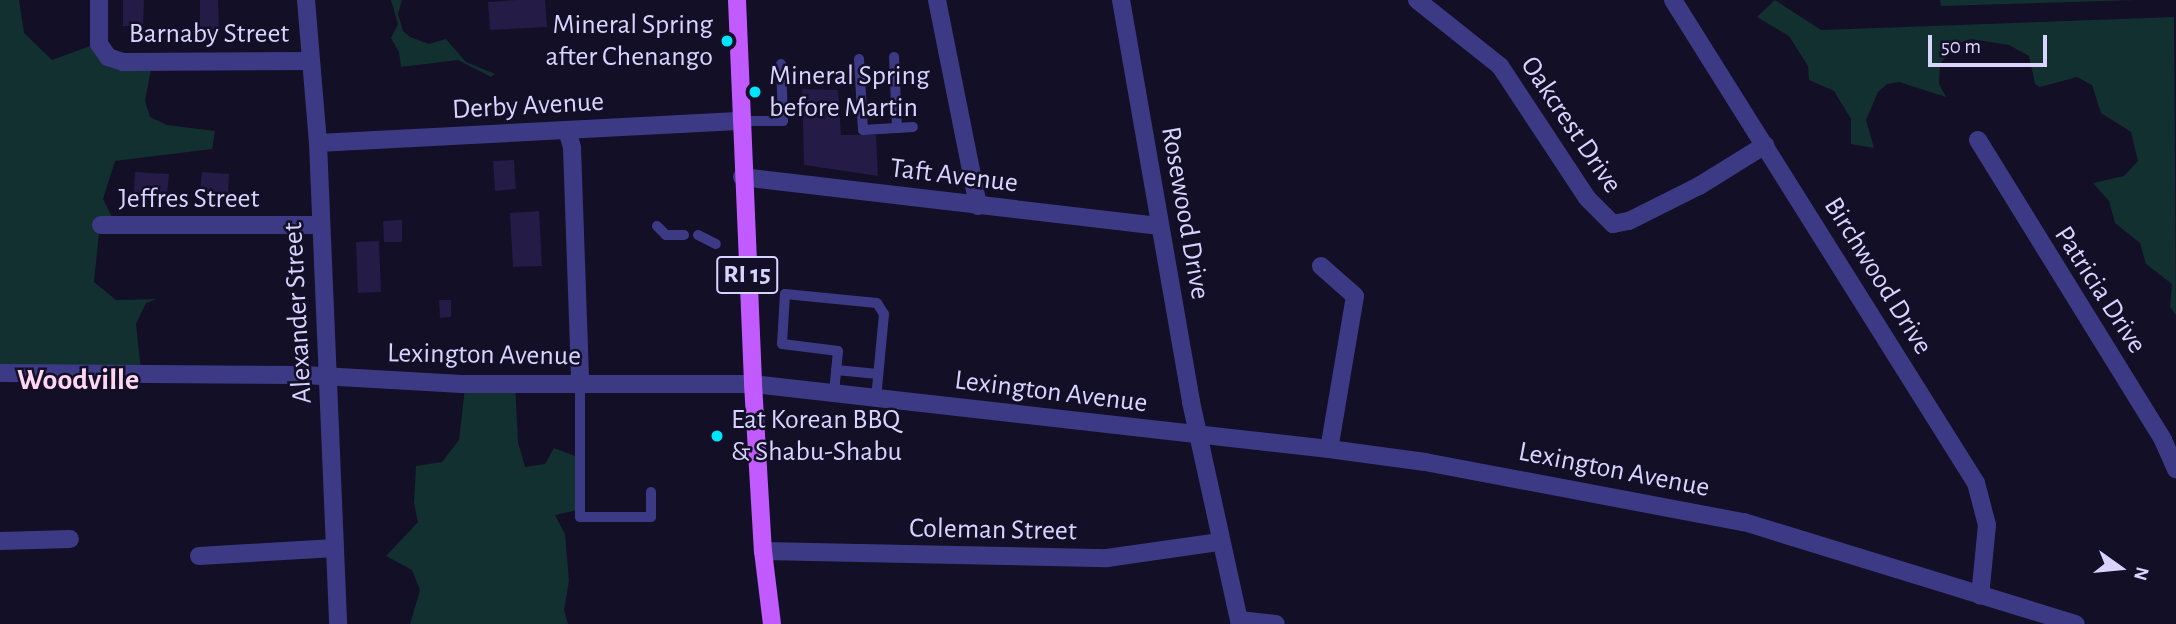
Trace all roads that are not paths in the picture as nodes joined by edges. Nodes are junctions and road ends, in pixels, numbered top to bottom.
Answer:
1 (99, 0) edge
2 (306, 0) edge
3 (737, 0) edge
4 (937, 0) edge
5 (1121, 0) edge
6 (1417, 0) edge
7 (1673, 0) edge
8 (894, 57) dead end
9 (859, 59) dead end
10 (310, 61) junction
11 (781, 64) dead end
12 (742, 121) junction
13 (913, 127) dead end
14 (897, 128) junction
15 (567, 130) junction
16 (1978, 140) dead end
17 (318, 143) junction
18 (1765, 145) junction
19 (742, 177) junction
20 (978, 206) junction
21 (101, 225) dead end
22 (319, 225) junction
23 (657, 226) dead end
24 (1160, 226) junction
25 (684, 235) dead end
26 (698, 235) dead end
27 (716, 244) dead end
28 (1321, 266) dead end
29 (836, 370) junction
30 (0, 373) edge
31 (878, 374) junction
32 (328, 376) junction
33 (580, 382) junction
34 (753, 384) junction
35 (834, 393) junction
36 (876, 398) junction
37 (1198, 435) junction
38 (1329, 449) junction
39 (2176, 469) edge
40 (651, 492) dead end
41 (69, 539) dead end
42 (0, 541) edge
43 (1220, 542) junction
44 (335, 548) junction
45 (763, 551) junction
46 (200, 556) dead end
47 (1980, 596) junction
48 (1239, 622) edge
49 (338, 624) edge
50 (772, 624) edge
51 (1276, 624) edge
52 (2076, 624) edge

1 - 10 street, Barnaby Street
2 - 10 street, Alexander Street
3 - 12 main road, RI 15
4 - 20 street
5 - 24 street, Rosewood Drive
6 - 18 street, Oakcrest Drive
7 - 18 street, Birchwood Drive
8 - 14 lane
9 - 14 lane
10 - 17 street, Alexander Street
11 - 12 lane
12 - 15 street, Derby Avenue
12 - 19 main road, RI 15
13 - 14 lane
15 - 17 street, Derby Avenue
15 - 33 street
16 - 39 street, Patricia Drive
17 - 22 street, Alexander Street
18 - 47 street, Birchwood Drive
19 - 20 street, Taft Avenue
19 - 34 main road, RI 15
20 - 24 street, Taft Avenue
21 - 22 street, Jeffres Street
22 - 32 street, Alexander Street
23 - 25 lane
24 - 37 street, Rosewood Drive
26 - 27 lane
28 - 38 street
29 - 31 lane
29 - 31 lane
29 - 35 lane
30 - 32 street, Lexington Avenue
31 - 36 lane
32 - 33 street, Lexington Avenue
32 - 44 street, Alexander Street
33 - 34 street, Lexington Avenue
33 - 40 lane
34 - 35 street, Lexington Avenue
34 - 45 main road, RI 15
35 - 36 street, Lexington Avenue
36 - 37 street, Lexington Avenue
37 - 38 street, Lexington Avenue
37 - 43 street, Rosewood Drive
38 - 47 street, Lexington Avenue
41 - 42 street
43 - 45 street, Coleman Street
43 - 48 street, Rosewood Drive
44 - 46 street
44 - 49 street, Alexander Street
45 - 50 main road, RI 15
47 - 52 street, Lexington Avenue
48 - 51 street

